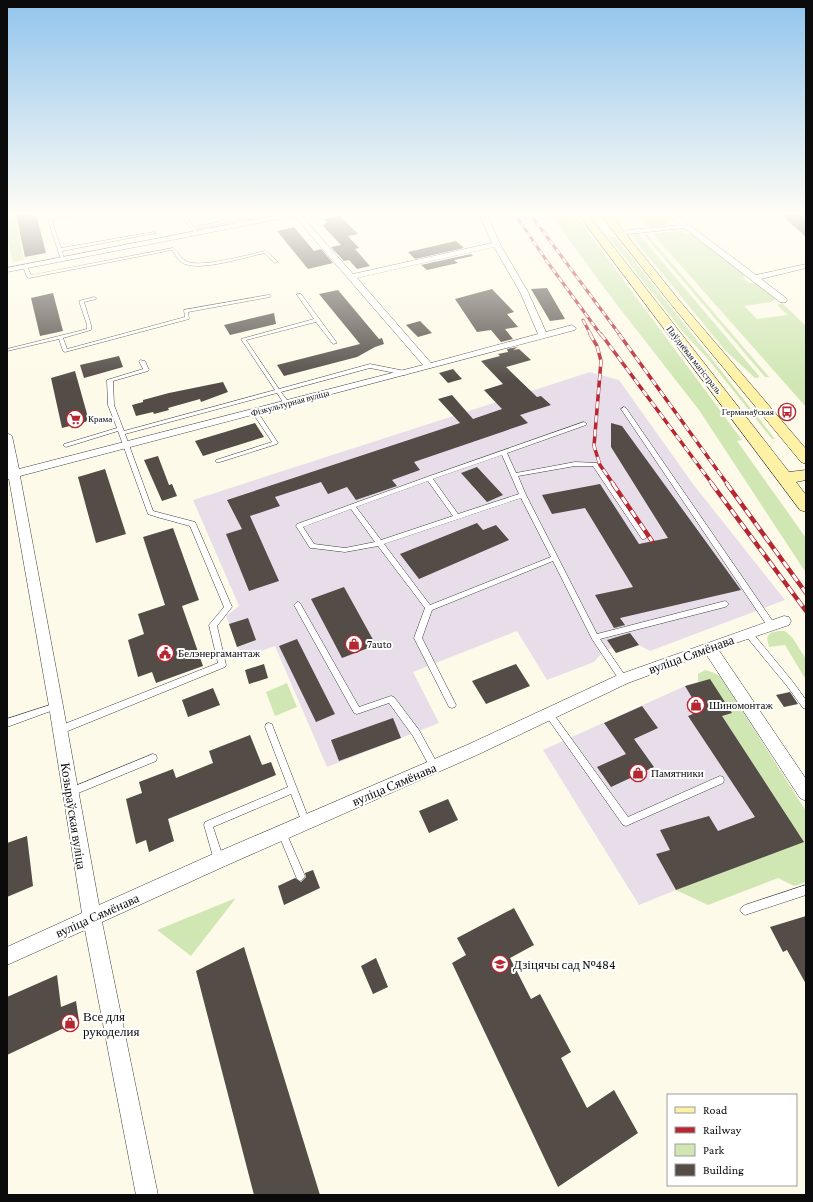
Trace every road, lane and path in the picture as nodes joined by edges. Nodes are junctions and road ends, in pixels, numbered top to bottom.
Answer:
1 (26, 270) edge
2 (63, 270) edge
3 (346, 270) edge
4 (382, 270) edge
5 (511, 270) edge
6 (626, 270) edge
7 (649, 270) edge
8 (744, 270) edge
9 (788, 270) edge
10 (352, 277) junction
11 (754, 278) junction
12 (299, 295) dead end
13 (268, 296) dead end
14 (94, 298) dead end
15 (783, 300) dead end
16 (317, 320) junction
17 (572, 328) dead end
18 (543, 335) junction
19 (61, 338) junction
20 (335, 343) dead end
21 (7, 350) edge
22 (142, 361) dead end
23 (429, 366) junction
24 (405, 373) junction
25 (278, 391) junction
26 (287, 404) junction
27 (624, 409) dead end
28 (256, 412) junction
29 (584, 424) dead end
30 (121, 431) junction
31 (7, 436) edge
32 (66, 446) dead end
33 (127, 446) junction
34 (504, 452) junction
35 (806, 459) edge
36 (218, 461) dead end
37 (10, 475) edge
38 (514, 475) junction
39 (806, 475) edge
40 (429, 478) junction
41 (785, 478) junction
42 (523, 495) junction
43 (352, 506) junction
44 (806, 506) edge
45 (457, 517) junction
46 (644, 537) dead end
47 (380, 543) junction
48 (555, 558) junction
49 (725, 604) dead end
50 (298, 605) dead end
51 (429, 608) junction
52 (778, 623) joint
53 (748, 633) junction
54 (595, 637) junction
55 (709, 647) junction
56 (623, 679) junction
57 (452, 705) dead end
58 (56, 706) junction
59 (806, 706) edge
60 (550, 714) junction
61 (7, 723) edge
62 (269, 727) dead end
63 (60, 730) junction
64 (153, 758) dead end
65 (434, 766) junction
66 (720, 780) dead end
67 (292, 789) junction
68 (70, 792) junction
69 (806, 792) edge
70 (306, 822) junction
71 (282, 833) junction
72 (219, 860) junction
73 (300, 876) dead end
74 (806, 890) edge
75 (745, 910) dead end
76 (92, 917) junction
77 (7, 956) edge
78 (148, 1195) edge

1 - 2 lane
3 - 10 street
4 - 10 street
5 - 18 street
6 - 41 main road, Паўднёвая магістраль
7 - 35 main road, Паўднёвая магістраль
8 - 11 street
9 - 11 street
10 - 23 street
11 - 15 street
12 - 16 lane
13 - 19 lane
14 - 19 lane
16 - 20 lane
16 - 25 lane
17 - 18 street, Фізкультурная вуліца
18 - 23 street, Фізкультурная вуліца
19 - 21 lane
22 - 30 lane
23 - 24 street, Фізкультурная вуліца
24 - 25 lane
24 - 26 street, Фізкультурная вуліца
25 - 26 lane
25 - 30 lane
26 - 28 street, Фізкультурная вуліца
27 - 52 lane
28 - 33 street, Фізкультурная вуліца
28 - 36 lane
29 - 34 lane
30 - 32 lane
30 - 33 lane
31 - 37 street, Козыраўская вуліца
33 - 37 street, Фізкультурная вуліца
33 - 63 lane
34 - 38 lane
34 - 40 lane
37 - 58 street, Козыраўская вуліца
38 - 42 lane
38 - 46 lane
39 - 41 main road
40 - 43 lane
40 - 45 lane
41 - 44 main road, Паўднёвая магістраль
42 - 45 lane
42 - 48 lane
43 - 47 lane
43 - 47 lane
45 - 47 lane
47 - 51 lane
48 - 51 lane
48 - 54 lane
49 - 54 lane
50 - 65 lane
51 - 57 lane
52 - 53 street, вуліца Сямёнава
53 - 55 street, вуліца Сямёнава
53 - 59 lane
54 - 56 lane
55 - 56 street, вуліца Сямёнава
55 - 69 street
56 - 60 street, вуліца Сямёнава
58 - 61 lane
58 - 63 street, Козыраўская вуліца
60 - 65 street, вуліца Сямёнава
60 - 66 lane
62 - 67 lane
63 - 68 street, Козыраўская вуліца
64 - 68 lane
65 - 70 street, вуліца Сямёнава
67 - 70 lane
67 - 72 lane
68 - 76 street, Козыраўская вуліца
70 - 71 street, вуліца Сямёнава
71 - 72 street, вуліца Сямёнава
71 - 73 lane
72 - 76 street, вуліца Сямёнава
74 - 75 lane
76 - 77 street, вуліца Сямёнава
76 - 78 street, Козыраўская вуліца

